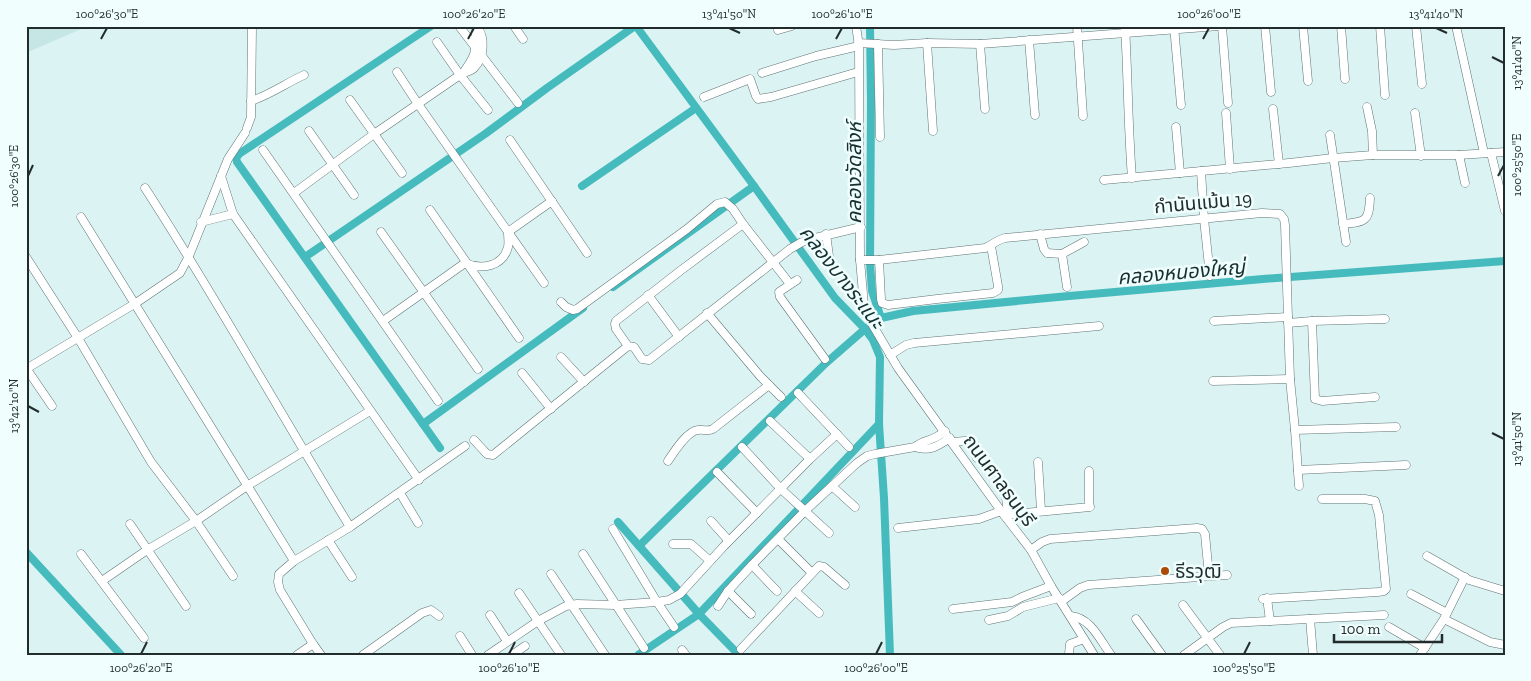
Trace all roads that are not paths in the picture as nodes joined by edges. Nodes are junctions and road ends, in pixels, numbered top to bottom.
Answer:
1 (252, 26) edge
2 (459, 26) edge
3 (514, 26) edge
4 (792, 26) edge
5 (856, 26) edge
6 (1077, 26) edge
7 (1221, 26) edge
8 (1265, 26) edge
9 (1303, 26) edge
10 (1341, 26) edge
11 (1380, 26) edge
12 (1416, 26) edge
13 (1456, 26) edge
14 (477, 27) edge
15 (1174, 28) edge
16 (778, 30) dead end
17 (1125, 30) edge
18 (1078, 36) junction
19 (523, 39) dead end
20 (1028, 40) junction
21 (437, 42) dead end
22 (927, 43) junction
23 (867, 44) junction
24 (980, 44) junction
25 (476, 47) junction
26 (481, 55) junction
27 (397, 72) dead end
28 (858, 72) junction
29 (762, 73) dead end
30 (462, 74) junction
31 (304, 75) dead end
32 (1345, 78) dead end
33 (1308, 81) dead end
34 (1422, 84) dead end
35 (1271, 92) dead end
36 (1385, 95) dead end
37 (704, 97) dead end
38 (350, 100) dead end
39 (251, 102) junction
40 (518, 103) dead end
41 (1228, 103) dead end
42 (418, 104) junction
43 (1181, 105) dead end
44 (1367, 107) dead end
45 (985, 109) dead end
46 (1273, 109) dead end
47 (488, 110) dead end
48 (1415, 112) dead end
49 (1226, 113) dead end
50 (1036, 115) dead end
51 (1083, 116) dead end
52 (1176, 127) dead end
53 (310, 131) dead end
54 (933, 131) dead end
55 (374, 134) junction
56 (1330, 134) dead end
57 (880, 137) dead end
58 (510, 140) dead end
59 (263, 150) dead end
60 (1505, 152) edge
61 (1488, 153) junction
62 (1373, 155) junction
63 (1459, 155) junction
64 (1421, 156) junction
65 (1333, 158) junction
66 (333, 164) junction
67 (1279, 164) junction
68 (1230, 169) junction
69 (1201, 171) junction
70 (402, 173) dead end
71 (1180, 173) junction
72 (221, 176) junction
73 (1132, 178) junction
74 (1104, 180) dead end
75 (1465, 183) dead end
76 (145, 188) dead end
77 (294, 193) junction
78 (354, 196) dead end
79 (1370, 198) dead end
80 (552, 201) junction
81 (430, 210) dead end
82 (1505, 211) edge
83 (233, 214) junction
84 (81, 217) dead end
85 (1204, 219) junction
86 (202, 222) junction
87 (743, 224) junction
88 (1343, 224) junction
89 (861, 227) junction
90 (381, 232) dead end
91 (508, 232) junction
92 (826, 234) junction
93 (1040, 234) junction
94 (1084, 242) dead end
95 (1346, 242) dead end
96 (993, 244) junction
97 (587, 252) dead end
98 (1062, 254) junction
99 (189, 256) junction
100 (829, 256) dead end
101 (26, 257) edge
102 (871, 260) junction
103 (773, 262) junction
104 (465, 263) junction
105 (1000, 265) dead end
106 (1210, 276) dead end
107 (544, 283) dead end
108 (1067, 287) dead end
109 (423, 292) junction
110 (648, 296) junction
111 (561, 302) dead end
112 (136, 303) junction
113 (707, 314) junction
114 (1385, 319) dead end
115 (1288, 320) junction
116 (383, 321) junction
117 (1214, 321) dead end
118 (1312, 321) junction
119 (1098, 326) dead end
120 (679, 337) junction
121 (78, 338) junction
122 (518, 338) dead end
123 (628, 346) junction
124 (890, 355) junction
125 (561, 357) dead end
126 (825, 359) dead end
127 (26, 369) edge
128 (478, 369) dead end
129 (522, 373) dead end
130 (1290, 378) junction
131 (1213, 381) dead end
132 (584, 382) junction
133 (769, 386) junction
134 (798, 394) dead end
135 (781, 397) dead end
136 (1375, 397) dead end
137 (438, 401) dead end
138 (52, 406) dead end
139 (552, 408) junction
140 (370, 411) junction
141 (770, 421) dead end
142 (1396, 426) dead end
143 (1295, 430) junction
144 (837, 434) junction
145 (949, 437) junction
146 (474, 440) dead end
147 (465, 446) dead end
148 (742, 447) dead end
149 (849, 447) dead end
150 (303, 451) junction
151 (977, 458) dead end
152 (810, 459) junction
153 (668, 461) dead end
154 (1038, 462) dead end
155 (1406, 465) dead end
156 (1089, 470) dead end
157 (1298, 470) junction
158 (717, 472) dead end
159 (418, 480) junction
160 (247, 486) junction
161 (832, 486) junction
162 (1299, 486) dead end
163 (781, 489) junction
164 (1005, 489) dead end
165 (400, 493) junction
166 (1322, 499) dead end
167 (855, 506) dead end
168 (800, 507) junction
169 (1041, 510) junction
170 (757, 513) junction
171 (1004, 513) junction
172 (196, 521) junction
173 (711, 521) dead end
174 (418, 523) dead end
175 (130, 524) dead end
176 (350, 528) junction
177 (898, 528) dead end
178 (613, 529) dead end
179 (829, 533) dead end
180 (778, 539) junction
181 (328, 540) junction
182 (729, 541) junction
183 (673, 544) dead end
184 (147, 550) junction
185 (1031, 550) junction
186 (81, 554) dead end
187 (583, 554) dead end
188 (1427, 556) dead end
189 (294, 561) junction
190 (710, 561) junction
191 (752, 565) junction
192 (812, 573) junction
193 (551, 574) dead end
194 (1227, 575) dead end
195 (233, 576) dead end
196 (352, 576) dead end
197 (1209, 576) junction
198 (1465, 577) junction
199 (102, 581) junction
200 (845, 585) dead end
201 (1051, 586) junction
202 (728, 591) junction
203 (777, 591) dead end
204 (795, 591) junction
205 (1505, 591) edge
206 (519, 592) dead end
207 (1411, 594) dead end
208 (1060, 599) junction
209 (657, 602) junction
210 (572, 605) junction
211 (615, 605) junction
212 (1183, 605) dead end
213 (186, 606) dead end
214 (718, 606) dead end
215 (953, 609) dead end
216 (820, 613) dead end
217 (751, 614) dead end
218 (490, 615) dead end
219 (1384, 615) dead end
220 (439, 616) dead end
221 (1071, 616) junction
222 (1445, 616) junction
223 (1136, 619) dead end
224 (1310, 619) junction
225 (989, 620) dead end
226 (538, 621) junction
227 (1270, 621) junction
228 (674, 627) dead end
229 (1389, 627) dead end
230 (460, 636) dead end
231 (144, 638) dead end
232 (1084, 638) junction
233 (1207, 638) junction
234 (507, 642) junction
235 (1490, 642) junction
236 (313, 644) junction
237 (1505, 645) edge
238 (525, 646) dead end
239 (644, 648) dead end
240 (741, 649) dead end
241 (1505, 650) edge
242 (1422, 653) edge
243 (1069, 654) edge
244 (297, 655) edge
245 (321, 655) edge
246 (363, 655) edge
247 (472, 655) edge
248 (488, 655) edge
249 (512, 655) edge
250 (561, 655) edge
251 (605, 655) edge
252 (1094, 655) edge
253 (1111, 655) edge
254 (1162, 655) edge
255 (1184, 655) edge
256 (1220, 655) edge
257 (1313, 655) edge

1 - 39 street
2 - 25 street
3 - 19 street
4 - 16 street
5 - 23 street
6 - 18 street
7 - 15 street
7 - 41 street
8 - 35 street
9 - 33 street
10 - 32 street
11 - 36 street
12 - 34 street
13 - 61 street
14 - 25 street
14 - 26 street
15 - 17 street
15 - 43 street
17 - 18 street
17 - 73 street
18 - 20 street
18 - 51 street
20 - 24 street
20 - 50 street
21 - 30 street
22 - 23 street
22 - 24 street
22 - 54 street
23 - 28 street
23 - 29 street
23 - 57 street
24 - 45 street
25 - 26 street
25 - 30 street
26 - 30 street
26 - 40 street
27 - 42 street
28 - 37 street
28 - 89 street
30 - 42 street
30 - 47 street
31 - 39 street
38 - 55 street
39 - 72 street
42 - 55 street
42 - 91 street
44 - 62 street
46 - 67 street
48 - 64 street
49 - 68 street
52 - 71 street
53 - 66 street
55 - 66 street
55 - 70 street
56 - 65 street
58 - 80 street
59 - 77 street
60 - 61 street
61 - 63 street
61 - 82 street
62 - 64 street
62 - 65 street
63 - 64 street
63 - 75 street
65 - 67 street
65 - 88 street
66 - 77 street
66 - 78 street
67 - 68 street
68 - 69 street
69 - 71 street
69 - 85 street
71 - 73 street
72 - 83 street
72 - 86 street
73 - 74 street
76 - 99 street
77 - 116 street
79 - 88 street
80 - 91 street
80 - 97 street
81 - 104 street
83 - 86 street
83 - 140 street
84 - 112 street
85 - 93 street, กำนันแม้น 19
85 - 106 street
85 - 115 street, กำนันแม้น 19
86 - 99 street
87 - 103 street
87 - 110 street
87 - 111 street
88 - 95 street
89 - 92 street
89 - 102 street
90 - 109 street
91 - 104 street
91 - 107 street
92 - 100 street
92 - 103 street
93 - 96 street, กำนันแม้น 19
93 - 98 street
94 - 98 street
96 - 102 street, กำนันแม้น 19
96 - 102 street
96 - 105 street
98 - 108 street
99 - 112 street
99 - 150 street
101 - 121 street
102 - 124 street, ถนนศาลธนบุรี
103 - 113 street
103 - 126 street
104 - 109 street
104 - 122 street
109 - 116 street
109 - 128 street
110 - 120 street
110 - 123 street
112 - 121 street
112 - 160 street
113 - 120 street
113 - 133 street
114 - 118 street
115 - 117 street
115 - 118 street
115 - 130 street, กำนันแม้น 19
116 - 137 street
118 - 136 street
119 - 124 street
120 - 123 street
121 - 127 street
121 - 172 street
123 - 132 street
124 - 145 street, ถนนศาลธนบุรี
125 - 132 street
127 - 138 street
129 - 139 street
130 - 131 street
130 - 143 street, กำนันแม้น 19
132 - 139 street
133 - 135 street
133 - 153 street
134 - 144 street
139 - 146 street
140 - 150 street
140 - 159 street
141 - 152 street
142 - 143 street
143 - 157 street, กำนันแม้น 19
144 - 149 street
144 - 152 street
145 - 151 street
145 - 161 street
145 - 171 street, ถนนศาลธนบุรี
147 - 159 street
148 - 163 street
150 - 160 street
150 - 176 street
152 - 163 street
154 - 169 street
155 - 157 street
156 - 169 street
157 - 162 street, กำนันแม้น 19
158 - 170 street
159 - 165 street
160 - 172 street
160 - 189 street
161 - 167 street
161 - 168 street
163 - 168 street
163 - 170 street
164 - 171 street
165 - 174 street
165 - 176 street
166 - 227 street
168 - 179 street
168 - 180 street
169 - 171 street
170 - 182 street
171 - 177 street
171 - 185 street, ถนนศาลธนบุรี
172 - 184 street
172 - 195 street
173 - 182 street
175 - 184 street
176 - 181 street
178 - 209 street
180 - 191 street
180 - 192 street
181 - 189 street
181 - 196 street
182 - 190 street
183 - 190 street
184 - 199 street
184 - 213 street
185 - 197 street
185 - 201 street, ถนนศาลธนบุรี
186 - 199 street
187 - 211 street
188 - 198 street
189 - 236 street
190 - 209 street
191 - 202 street
191 - 203 street
192 - 200 street
192 - 204 street
193 - 210 street
194 - 197 street
197 - 208 street
198 - 205 street
198 - 222 street
199 - 231 street
201 - 208 street, ถนนศาลธนบุรี
201 - 215 street
202 - 214 street
202 - 217 street
204 - 216 street
204 - 240 street
206 - 226 street
207 - 222 street
208 - 221 street, ถนนศาลธนบุรี
208 - 225 street
209 - 211 street
209 - 228 street
210 - 211 street
210 - 226 street
210 - 251 street
211 - 239 street
212 - 233 street
218 - 234 street
219 - 224 street
220 - 246 street
221 - 232 street, ถนนศาลธนบุรี
221 - 253 street
222 - 235 street
222 - 242 street
223 - 254 street
224 - 227 street
224 - 257 street
226 - 234 street
226 - 250 street
227 - 233 street
229 - 242 street
230 - 247 street
232 - 243 street
232 - 252 street, ถนนศาลธนบุรี
233 - 255 street
233 - 256 street
234 - 248 street
235 - 237 street
235 - 241 street
236 - 244 street
236 - 245 street
238 - 249 street

